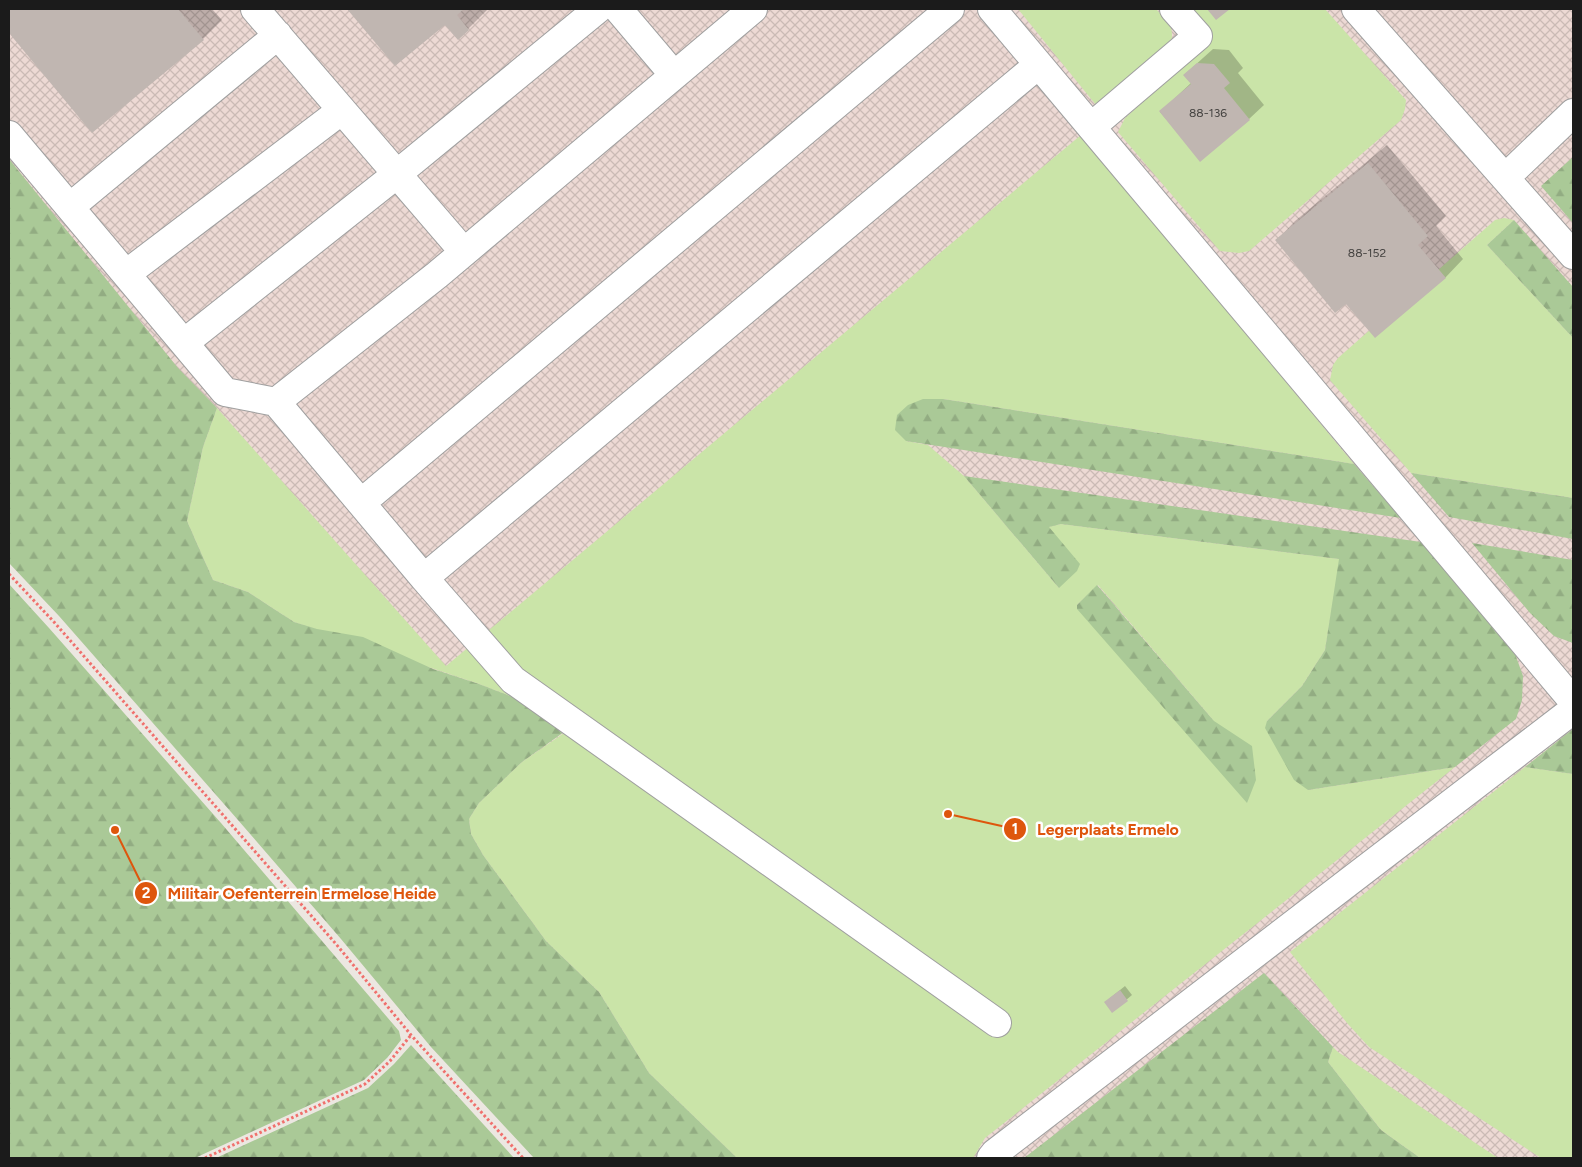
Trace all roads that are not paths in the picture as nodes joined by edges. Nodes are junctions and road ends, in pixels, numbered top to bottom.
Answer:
1 (255, 9) edge
2 (598, 9) edge
3 (618, 9) edge
4 (753, 9) edge
5 (950, 9) edge
6 (992, 9) edge
7 (1174, 9) edge
8 (1356, 9) edge
9 (278, 35) junction
10 (1038, 65) junction
11 (674, 75) junction
12 (342, 110) junction
13 (1573, 113) edge
14 (1091, 127) junction
15 (9, 135) edge
16 (397, 174) junction
17 (1505, 178) junction
18 (70, 208) junction
19 (464, 252) junction
20 (1573, 255) edge
21 (126, 274) junction
22 (184, 344) junction
23 (276, 402) junction
24 (361, 503) junction
25 (424, 578) junction
26 (1573, 702) edge
27 (1573, 710) edge
28 (997, 1023) dead end
29 (991, 1158) edge

1 - 9 lane
2 - 16 lane
3 - 11 lane
4 - 11 lane
5 - 24 lane
6 - 10 lane
7 - 14 lane
8 - 17 lane
9 - 12 lane
9 - 18 lane
10 - 14 lane
10 - 25 lane
11 - 19 lane
12 - 16 lane
12 - 21 lane
13 - 17 lane
14 - 26 lane
15 - 18 lane
16 - 19 lane
16 - 22 lane
17 - 20 lane
18 - 21 lane
19 - 23 lane
21 - 22 lane
22 - 23 lane
23 - 24 lane
24 - 25 lane
25 - 28 lane
27 - 29 lane

